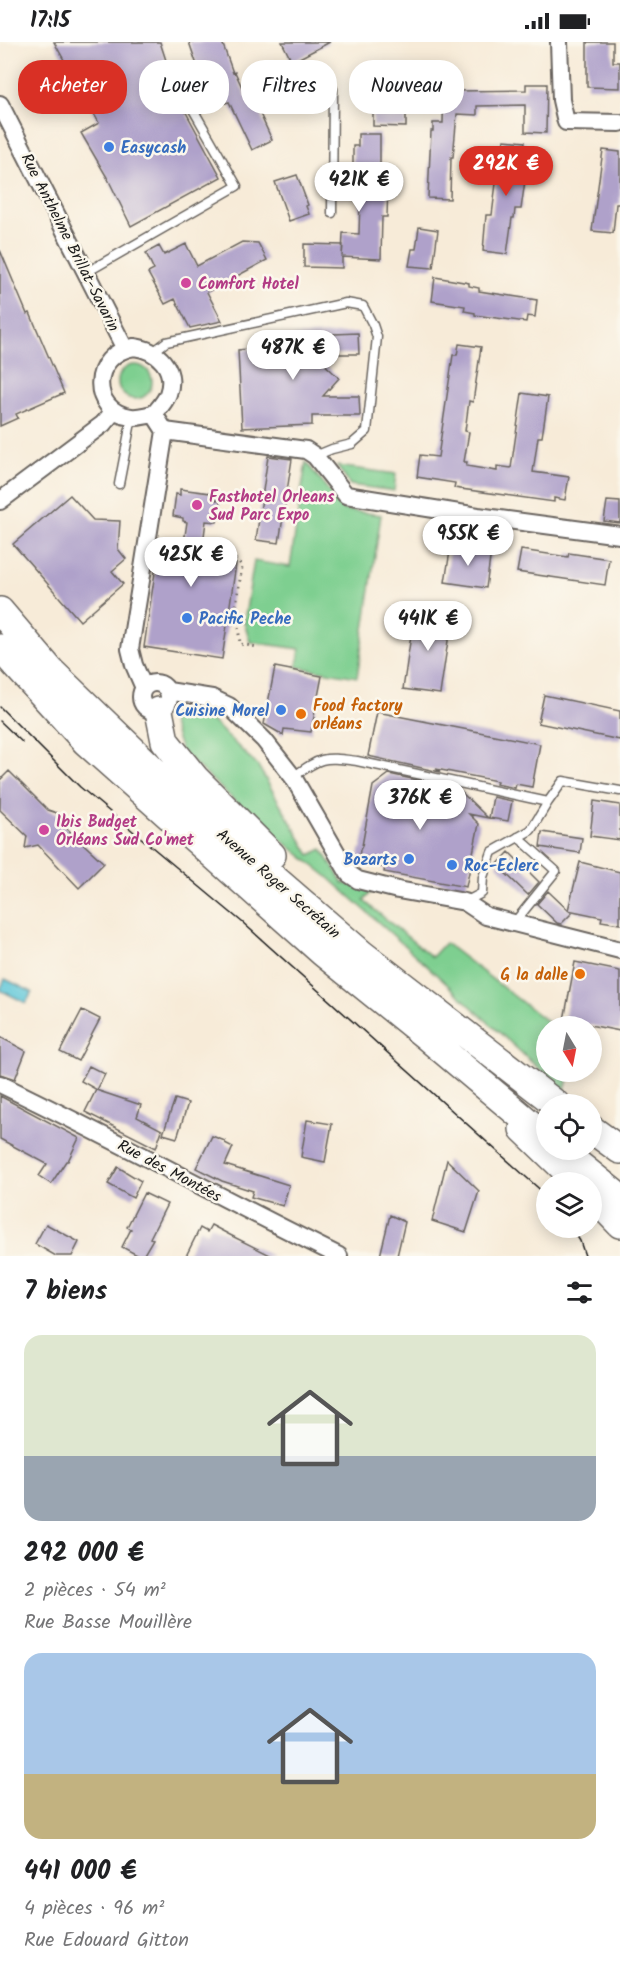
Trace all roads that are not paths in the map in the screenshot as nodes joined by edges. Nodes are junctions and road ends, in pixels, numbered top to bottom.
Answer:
1 (559, 42) edge
2 (0, 104) edge
3 (196, 114) edge
4 (333, 114) edge
5 (620, 123) edge
6 (332, 213) dead end
7 (87, 272) junction
8 (125, 349) junction
9 (153, 352) junction
10 (114, 411) junction
11 (154, 414) junction
12 (132, 417) junction
13 (165, 431) junction
14 (315, 456) junction
15 (119, 484) dead end
16 (0, 501) edge
17 (620, 536) edge
18 (0, 611) edge
19 (0, 648) edge
20 (144, 688) junction
21 (164, 701) junction
22 (293, 777) junction
23 (620, 791) edge
24 (548, 802) junction
25 (518, 837) junction
26 (465, 902) junction
27 (514, 924) junction
28 (620, 950) edge
29 (427, 1037) junction
30 (0, 1084) edge
31 (543, 1094) edge
32 (544, 1094) edge
33 (519, 1115) junction
34 (536, 1126) edge
35 (536, 1129) edge
36 (602, 1137) edge
37 (620, 1150) edge
38 (573, 1160) edge
39 (590, 1160) edge
40 (568, 1172) edge
41 (620, 1179) edge
42 (620, 1198) edge
43 (602, 1205) edge
44 (620, 1224) edge
45 (339, 1256) edge

1 - 5 street
2 - 7 street, Rue Anthelme Brillat-Savarin
3 - 7 lane
4 - 6 lane
7 - 8 street, Rue Anthelme Brillat-Savarin
8 - 9 street
8 - 10 street
9 - 11 street
9 - 14 lane
10 - 12 street
10 - 16 street
11 - 12 street
11 - 13 street
12 - 15 lane
13 - 14 street
13 - 20 street
14 - 17 street
18 - 31 main road, Avenue Roger Secrétain
19 - 29 main road, Avenue Roger Secrétain
20 - 21 street
20 - 21 street
21 - 22 street
21 - 32 main road
22 - 24 lane
22 - 26 street
23 - 24 lane
24 - 25 lane
25 - 26 lane
25 - 27 lane
26 - 27 street
27 - 28 street
29 - 33 main road, Avenue Roger Secrétain
29 - 40 main road
30 - 45 street, Rue des Montées
33 - 34 main road
33 - 35 main road, Avenue Roger Secrétain
36 - 37 main road
38 - 42 main road
39 - 41 main road
43 - 44 main road

